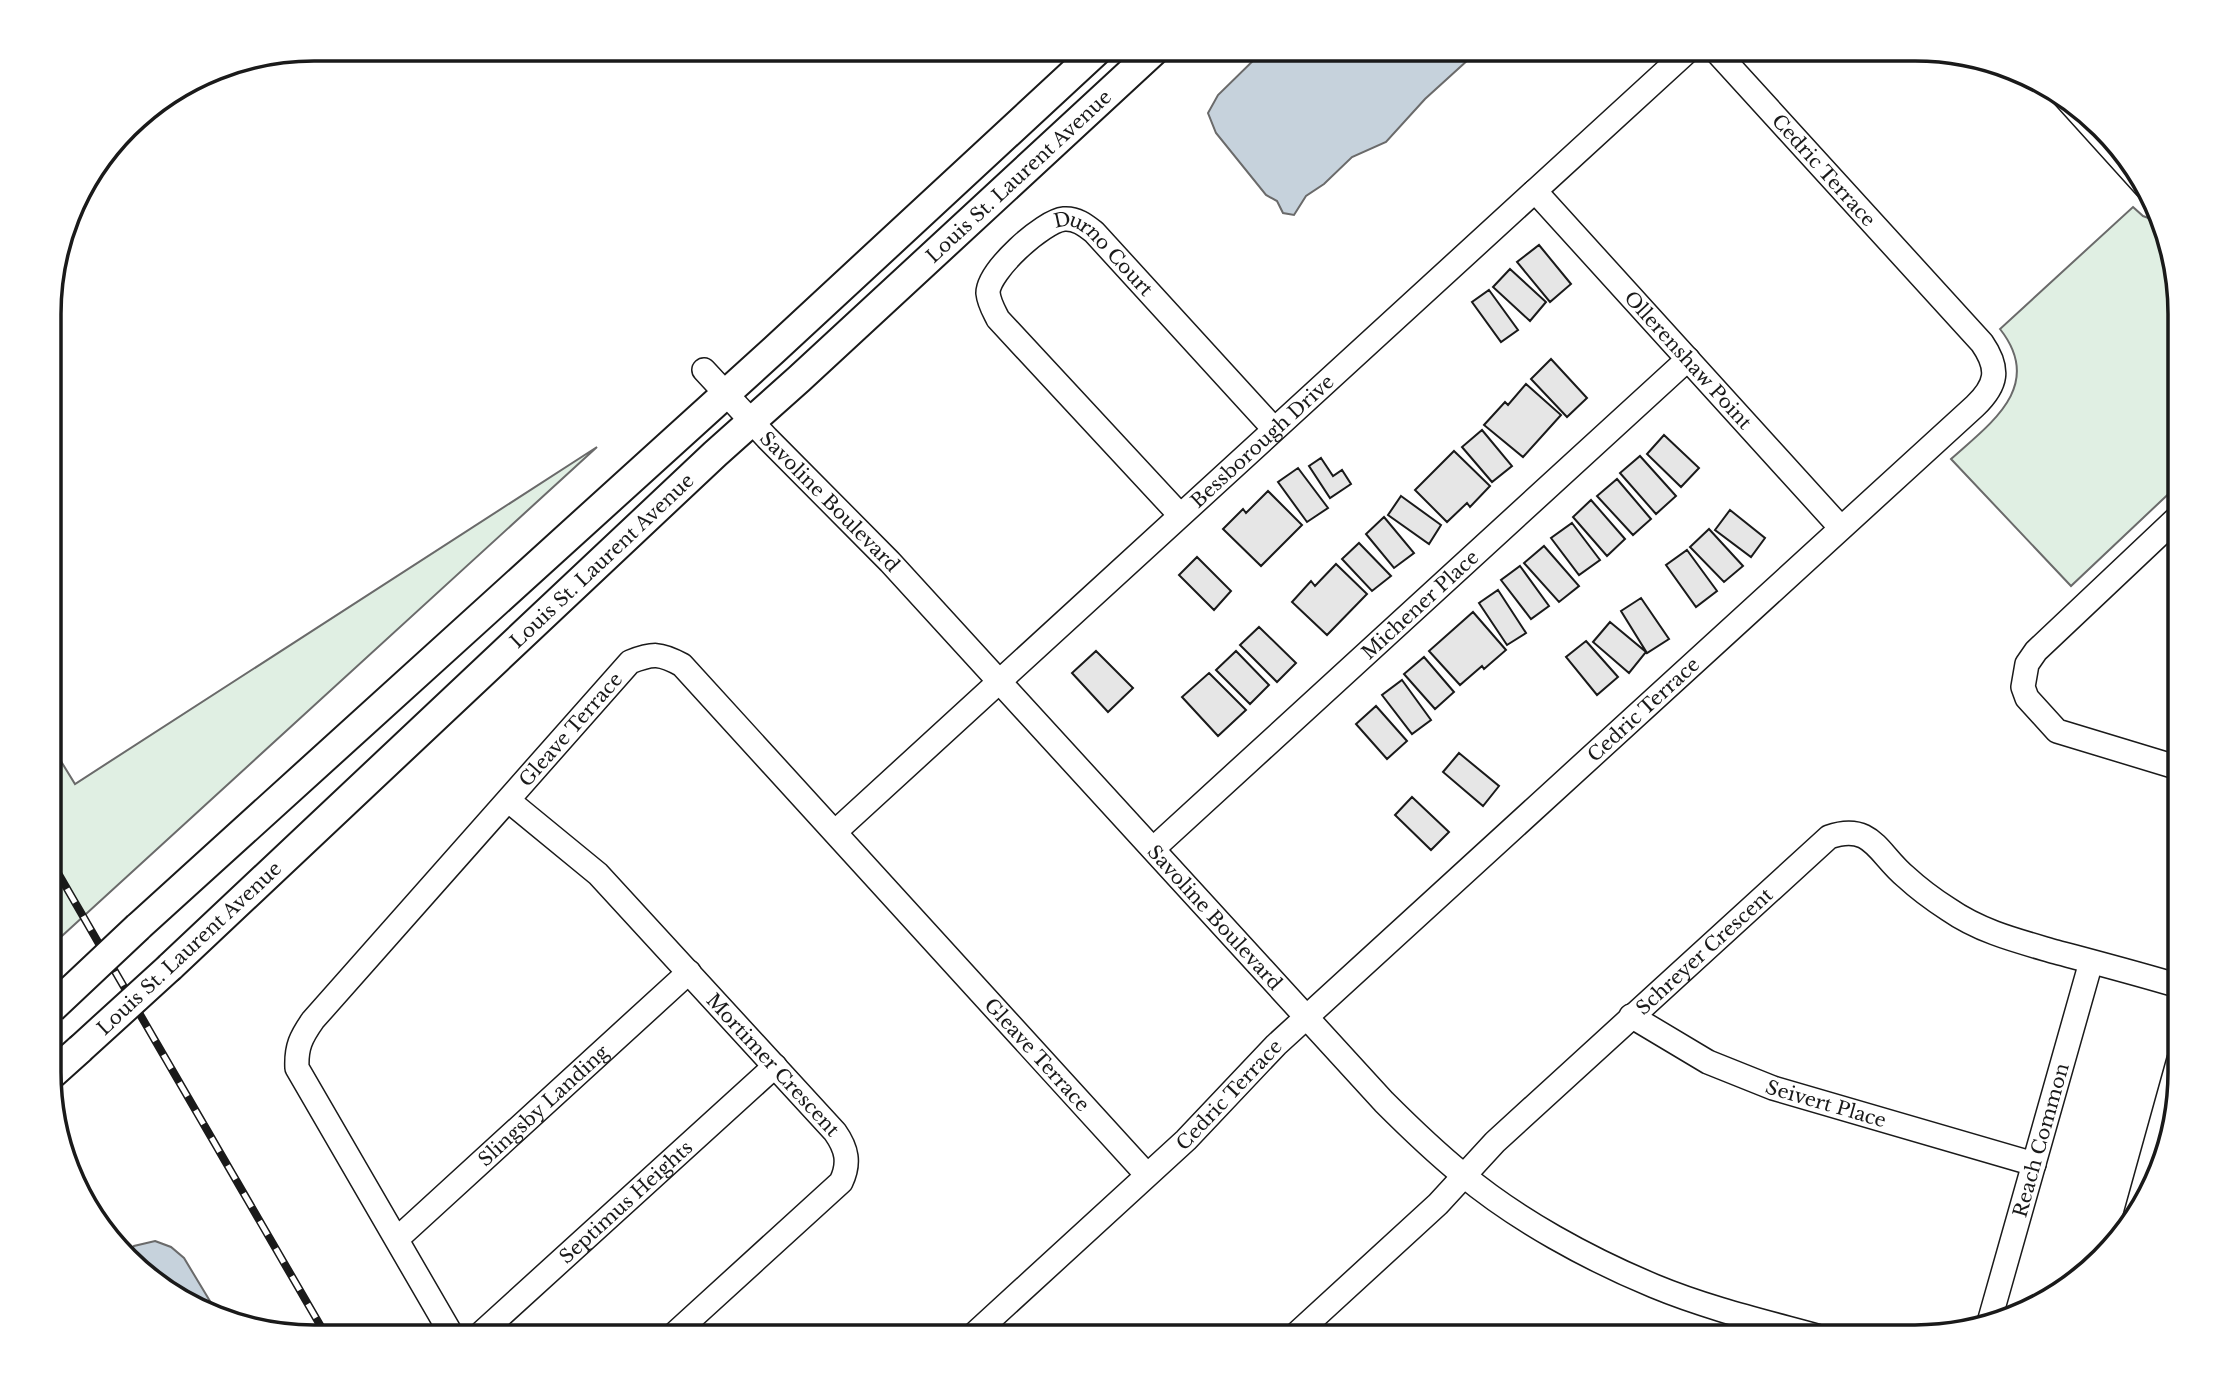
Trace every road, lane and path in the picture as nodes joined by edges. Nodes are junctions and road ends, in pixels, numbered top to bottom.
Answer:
1 (1086, 61) edge
2 (1143, 61) edge
3 (1677, 61) edge
4 (1725, 61) edge
5 (1535, 191) junction
6 (1688, 359) junction
7 (704, 370) dead end
8 (726, 394) junction
9 (751, 421) junction
10 (1274, 429) junction
11 (1180, 515) junction
12 (2168, 526) edge
13 (1841, 528) junction
14 (1000, 681) junction
15 (2168, 765) edge
16 (509, 801) junction
17 (835, 832) junction
18 (1153, 849) junction
19 (2091, 962) junction
20 (689, 972) junction
21 (2168, 983) edge
22 (61, 1000) edge
23 (1631, 1016) junction
24 (1307, 1018) junction
25 (61, 1066) edge
26 (775, 1066) junction
27 (2166, 1107) edge
28 (2034, 1164) junction
29 (2148, 1172) edge
30 (1147, 1175) junction
31 (1464, 1176) junction
32 (397, 1239) junction
33 (1992, 1312) edge
34 (446, 1325) edge
35 (490, 1325) edge
36 (684, 1325) edge
37 (984, 1325) edge
38 (1311, 1325) edge
39 (1778, 1325) edge

1 - 8 main road, Louis St. Laurent Avenue
2 - 9 main road, Louis St. Laurent Avenue
3 - 5 street, Bessborough Drive
4 - 13 street, Cedric Terrace
5 - 6 street, Ollerenshaw Point
5 - 10 street, Bessborough Drive
6 - 13 street, Ollerenshaw Point
6 - 18 street, Michener Place
7 - 8 street, Savoline Boulevard
8 - 9 street, Savoline Boulevard
8 - 22 main road, Louis St. Laurent Avenue, bridge
9 - 14 street, Savoline Boulevard
9 - 25 main road, Louis St. Laurent Avenue, bridge
10 - 11 street, Bessborough Drive
10 - 11 street, Durno Court
11 - 14 street, Bessborough Drive
12 - 15 street
13 - 24 street, Cedric Terrace
14 - 17 street, Bessborough Drive
14 - 18 street, Savoline Boulevard
16 - 17 street, Gleave Terrace
16 - 20 street, Mortimer Crescent
16 - 32 street, Gleave Terrace
17 - 30 street, Gleave Terrace
18 - 24 street, Savoline Boulevard
19 - 21 street, Schreyer Crescent
19 - 23 street, Schreyer Crescent
19 - 28 street, Reach Common
20 - 26 street, Mortimer Crescent
20 - 32 street, Slingsby Landing
23 - 28 street, Seivert Place
23 - 31 street, Schreyer Crescent
24 - 30 street, Cedric Terrace
24 - 31 street, Savoline Boulevard
26 - 35 street, Septimus Heights
26 - 36 street, Mortimer Crescent
27 - 29 street
28 - 33 street, Reach Common
30 - 37 street, Cedric Terrace
31 - 38 street, Schreyer Crescent
31 - 39 street, Savoline Boulevard
32 - 34 street, Gleave Terrace

